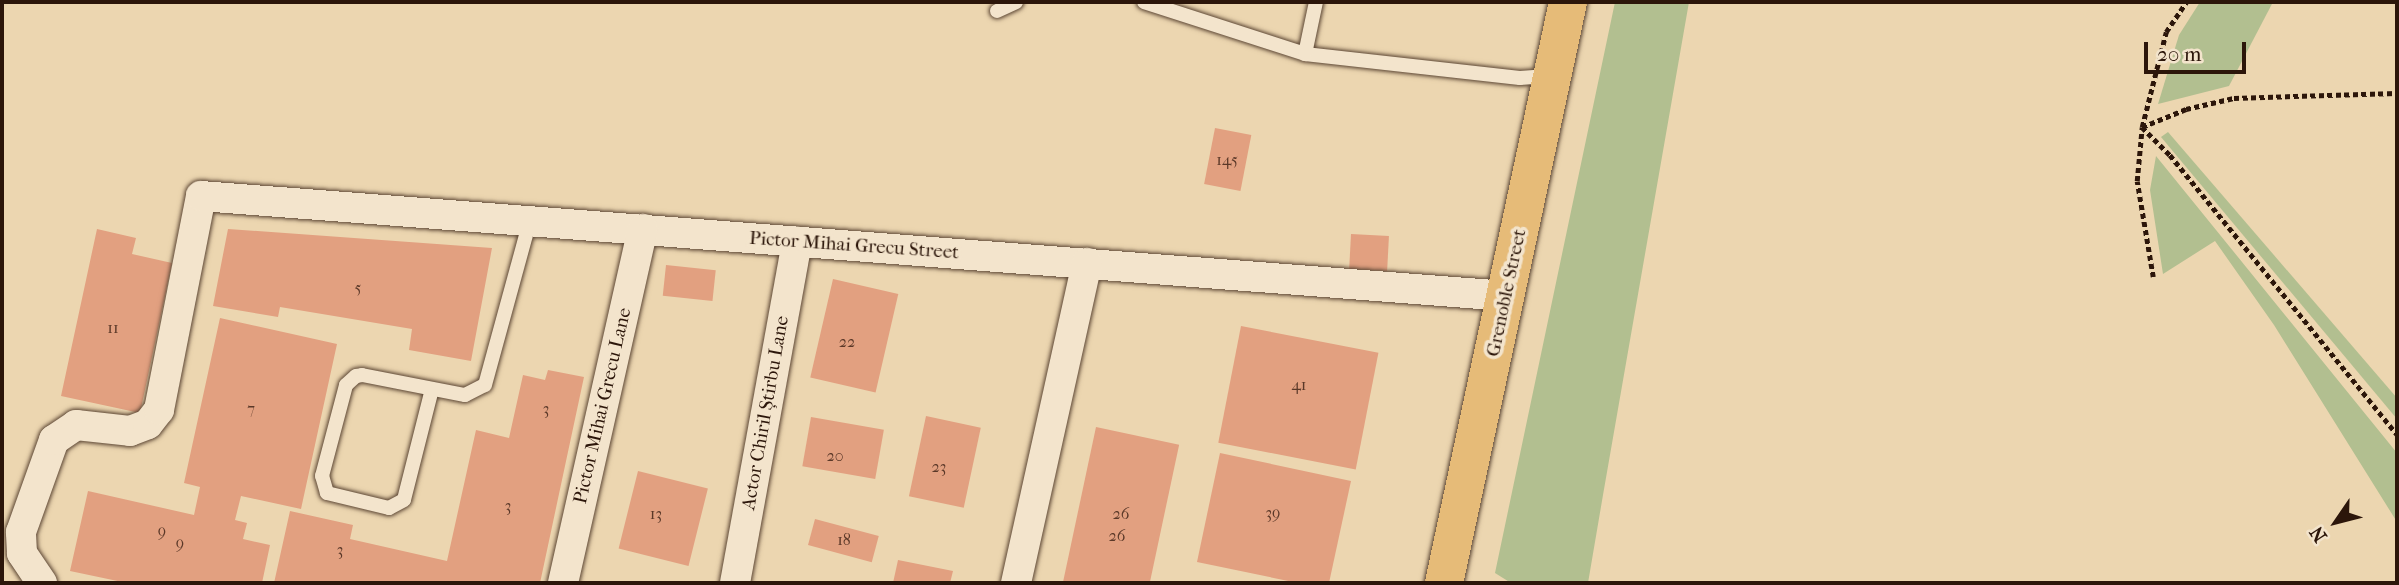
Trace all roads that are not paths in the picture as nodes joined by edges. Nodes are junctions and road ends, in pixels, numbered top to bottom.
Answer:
1 (1016, 2) edge
2 (1144, 2) edge
3 (1316, 2) edge
4 (1568, 2) edge
5 (997, 11) dead end
6 (1305, 54) junction
7 (1552, 76) junction
8 (530, 221) junction
9 (643, 229) junction
10 (797, 242) junction
11 (1087, 263) junction
12 (1507, 296) junction
13 (432, 389) junction
14 (1450, 580) edge
15 (42, 583) edge
16 (563, 583) edge
17 (735, 583) edge
18 (1016, 583) edge

1 - 5 lane
2 - 6 lane
3 - 6 lane
4 - 7 main road, Grenoble Street
6 - 7 lane
7 - 12 main road, Grenoble Street
8 - 9 street, Pictor Mihai Grecu Street
8 - 13 lane
8 - 15 street, Pictor Mihai Grecu Street
9 - 10 street, Pictor Mihai Grecu Street
9 - 16 street, Pictor Mihai Grecu Lane
10 - 11 street, Pictor Mihai Grecu Street
10 - 17 street, Actor Chiril Știrbu Lane
11 - 12 street, Pictor Mihai Grecu Street
11 - 18 street
12 - 14 main road, Grenoble Street
13 - 13 lane

